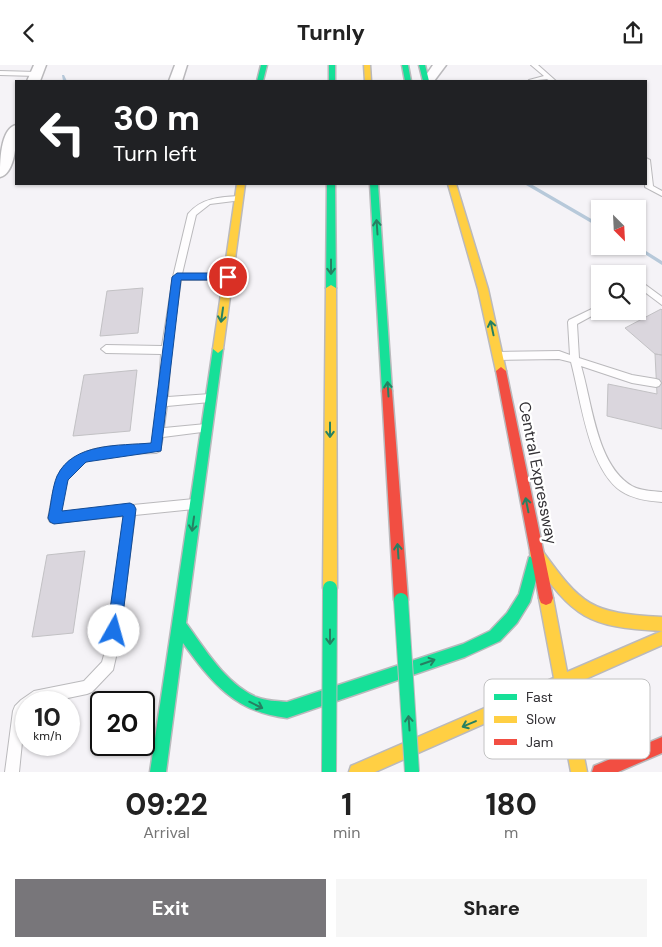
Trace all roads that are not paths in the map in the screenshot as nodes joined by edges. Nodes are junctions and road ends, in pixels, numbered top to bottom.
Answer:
1 (181, 65) edge
2 (264, 65) edge
3 (332, 65) edge
4 (367, 65) edge
5 (405, 65) edge
6 (422, 65) edge
7 (440, 65) edge
8 (534, 65) edge
9 (0, 73) edge
10 (37, 74) edge
11 (551, 79) edge
12 (176, 80) edge
13 (260, 80) edge
14 (332, 80) edge
15 (368, 80) edge
16 (408, 80) edge
17 (427, 80) edge
18 (428, 80) edge
19 (15, 131) edge
20 (2, 163) edge
21 (647, 169) edge
22 (241, 185) edge
23 (331, 185) edge
24 (374, 185) edge
25 (452, 185) edge
26 (662, 193) edge
27 (239, 198) junction
28 (177, 277) junction
29 (228, 277) junction
30 (646, 289) edge
31 (662, 302) edge
32 (591, 312) edge
33 (106, 349) dead end
34 (166, 351) junction
35 (498, 355) junction
36 (575, 360) junction
37 (656, 383) dead end
38 (211, 398) junction
39 (163, 402) junction
40 (206, 428) junction
41 (159, 433) junction
42 (662, 497) edge
43 (196, 503) junction
44 (130, 509) junction
45 (536, 553) junction
46 (662, 624) edge
47 (179, 625) junction
48 (662, 638) edge
49 (561, 679) edge
50 (571, 679) edge
51 (68, 691) edge
52 (484, 717) edge
53 (662, 745) edge
54 (15, 749) edge
55 (650, 750) edge
56 (577, 759) edge
57 (630, 759) edge
58 (12, 772) edge
59 (158, 772) edge
60 (329, 772) edge
61 (357, 772) edge
62 (412, 772) edge
63 (579, 772) edge
64 (600, 772) edge

1 - 12 street
2 - 13 main road
3 - 14 main road
4 - 15 main road
5 - 16 main road
6 - 17 main road
7 - 18 street
8 - 11 lane
9 - 10 lane
19 - 20 street
21 - 26 lane
22 - 27 main road
23 -> 60 main road, bridge
62 -> 24 main road, bridge
35 -> 25 main road, Central Expressway
27 - 28 lane
27 - 29 main road
28 - 29 lane
28 - 34 lane
29 -> 38 main road
30 - 31 lane
32 - 36 lane
33 - 34 lane
34 - 39 lane
35 - 36 lane
45 -> 35 main road, Central Expressway
36 - 37 lane
36 - 42 lane
38 - 39 lane
38 - 40 main road
39 - 41 lane
40 - 41 lane
40 - 43 main road
41 - 44 lane
43 - 44 lane
43 -> 47 main road
44 - 51 lane
45 - 46 main road
47 -> 45 main road
45 - 49 main road, Central Expressway
47 - 59 main road
48 - 50 main road
52 -> 61 main road
53 - 55 main road
54 - 58 lane
56 - 63 main road, Central Expressway
57 - 64 main road

